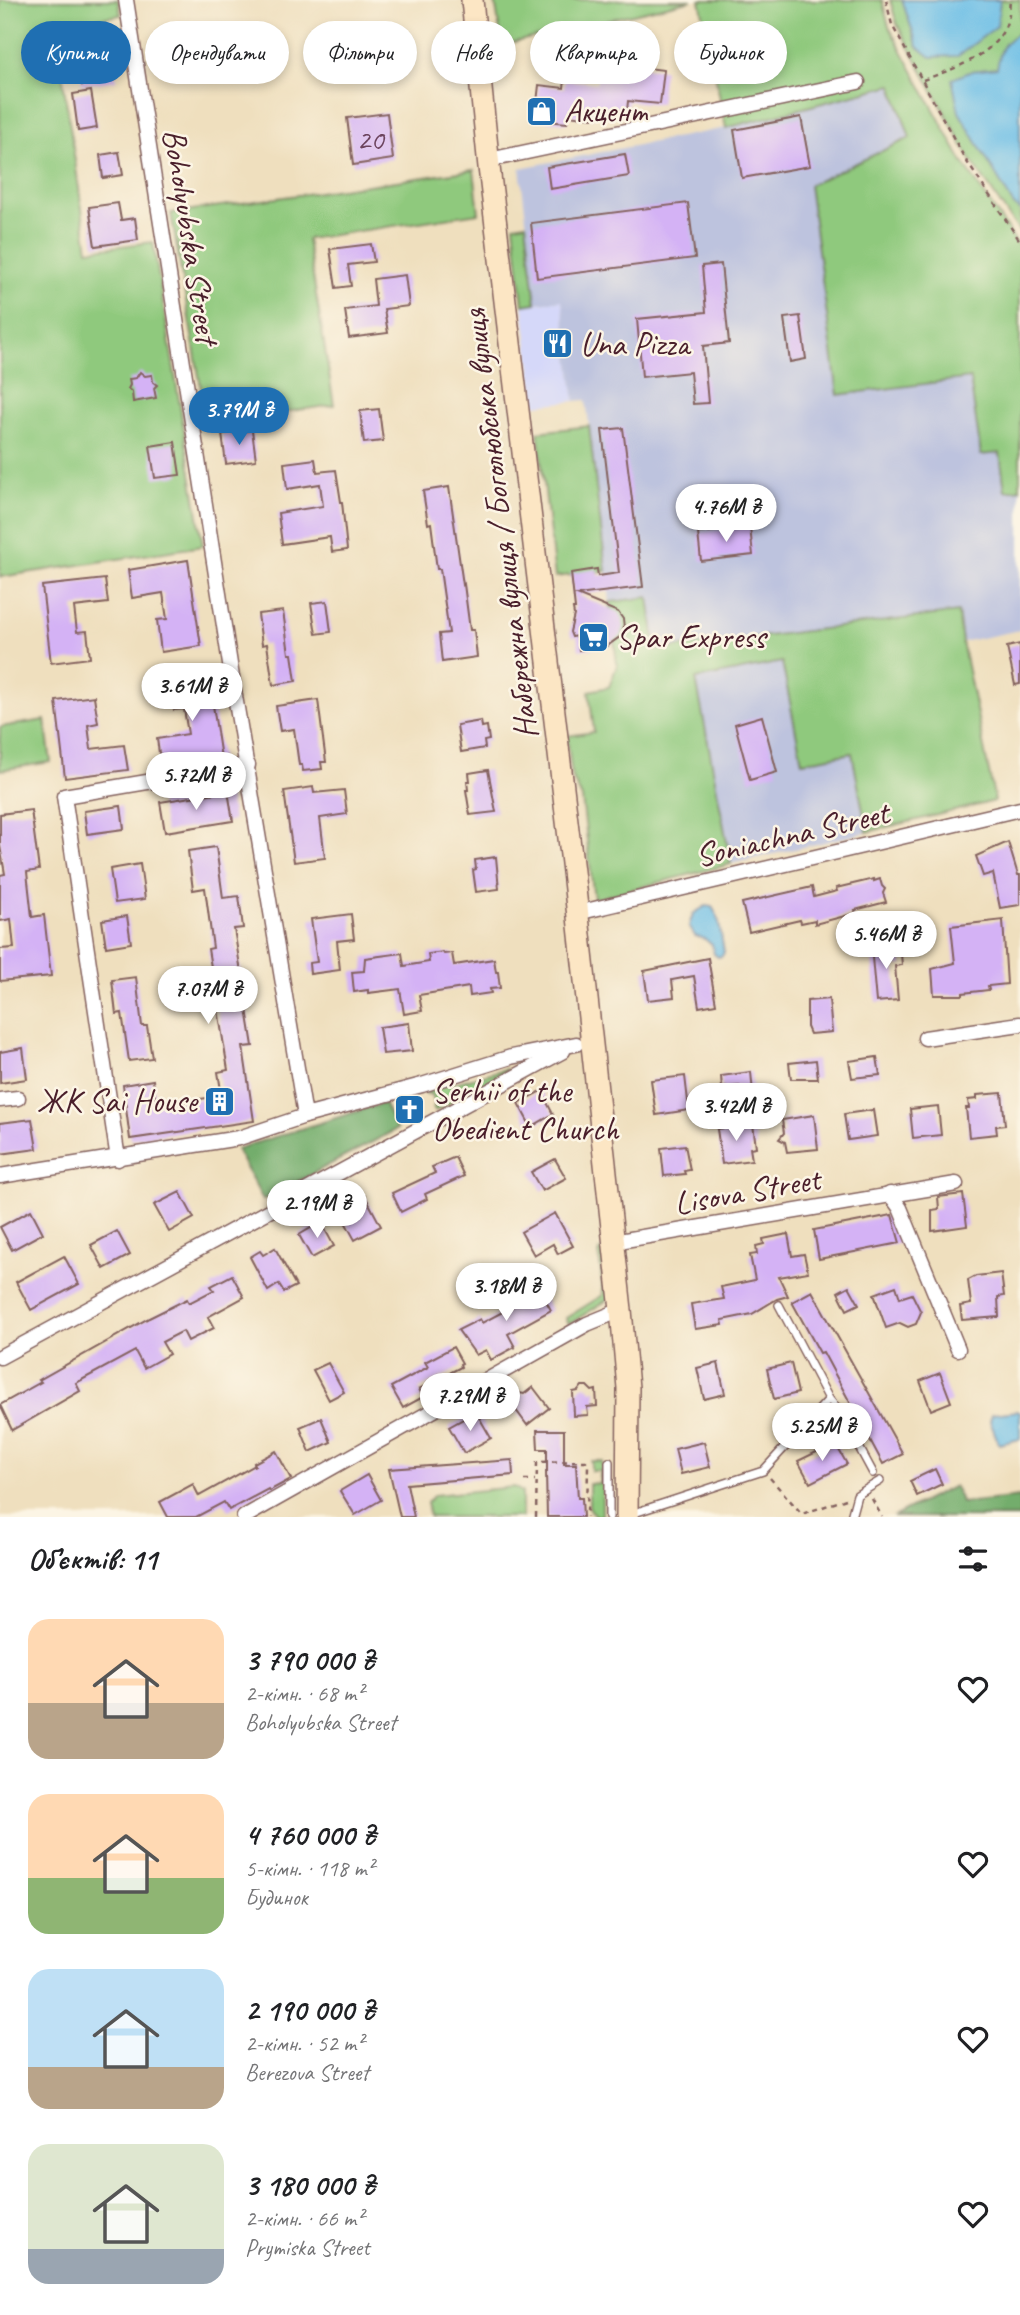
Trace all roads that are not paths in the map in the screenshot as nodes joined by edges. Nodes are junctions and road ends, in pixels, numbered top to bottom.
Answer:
1 (126, 0) edge
2 (472, 0) edge
3 (858, 82) dead end
4 (489, 160) junction
5 (248, 765) junction
6 (1020, 809) edge
7 (577, 913) junction
8 (1020, 1024) edge
9 (925, 1038) dead end
10 (583, 1042) junction
11 (18, 1098) dead end
12 (0, 1100) edge
13 (305, 1116) junction
14 (118, 1159) junction
15 (0, 1176) edge
16 (956, 1184) dead end
17 (890, 1194) junction
18 (613, 1242) junction
19 (779, 1305) dead end
20 (621, 1310) junction
21 (958, 1349) dead end
22 (0, 1357) edge
23 (829, 1399) junction
24 (609, 1462) dead end
25 (873, 1473) dead end
26 (880, 1480) dead end
27 (244, 1517) edge
28 (621, 1517) edge
29 (851, 1517) edge

1 - 5 street, Boholyubska Street
2 - 4 street, Набережна вулиця / Боголюбська вулиця
3 - 4 street
4 - 7 street, Набережна вулиця / Боголюбська вулиця
5 - 13 street, Boholyubska Street
5 - 14 street
6 - 7 street, Soniachna Street
7 - 10 street, Набережна вулиця / Боголюбська вулиця
8 - 9 street
10 - 13 street
10 - 18 street, Набережна вулиця / Боголюбська вулиця
10 - 22 street
11 - 12 street
13 - 14 street
14 - 15 street
16 - 17 street, Lisova Street
17 - 18 street, Lisova Street
17 - 21 street
18 - 20 street, Набережна вулиця / Боголюбська вулиця
19 - 23 lane
20 - 27 street
20 - 28 street, Набережна вулиця / Боголюбська вулиця
23 - 25 lane
23 - 28 lane
24 - 28 lane
26 - 29 lane

